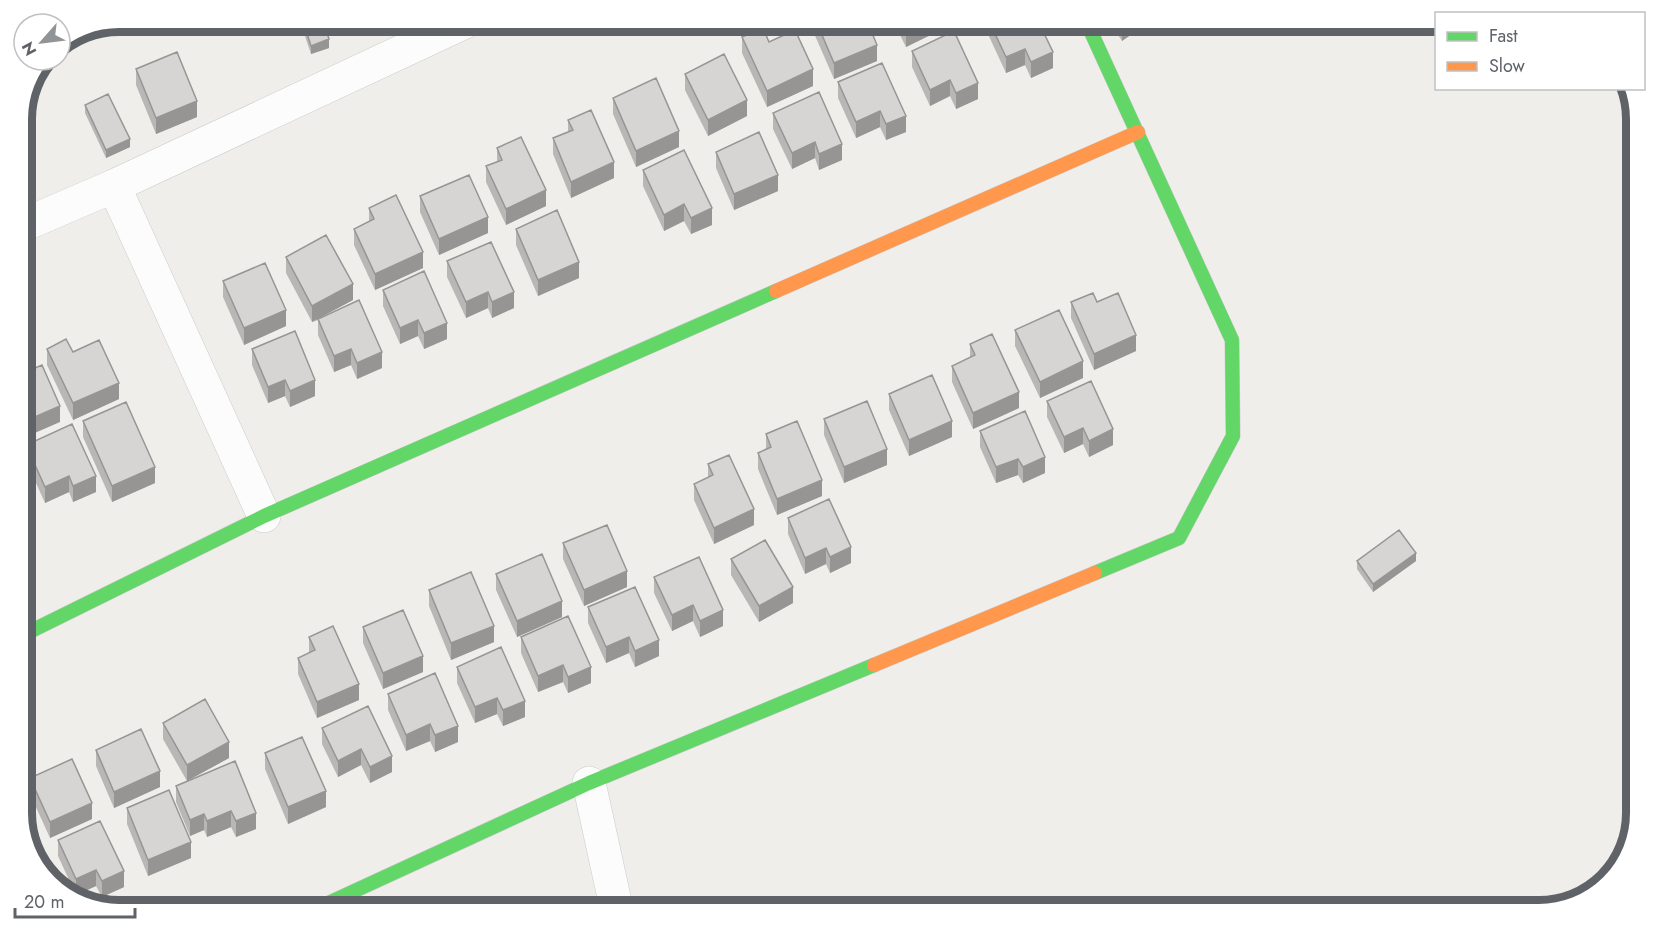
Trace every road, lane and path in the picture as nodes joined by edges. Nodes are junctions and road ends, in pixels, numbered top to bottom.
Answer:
1 (443, 32) edge
2 (1091, 32) edge
3 (1138, 132) junction
4 (114, 186) junction
5 (32, 221) edge
6 (264, 516) junction
7 (32, 631) edge
8 (589, 783) junction
9 (333, 901) edge
10 (615, 901) edge

1 - 4 street
2 - 3 street
3 - 6 street
3 - 8 street
4 - 5 street
4 - 6 street
6 - 7 street
8 - 9 street
8 - 10 street

